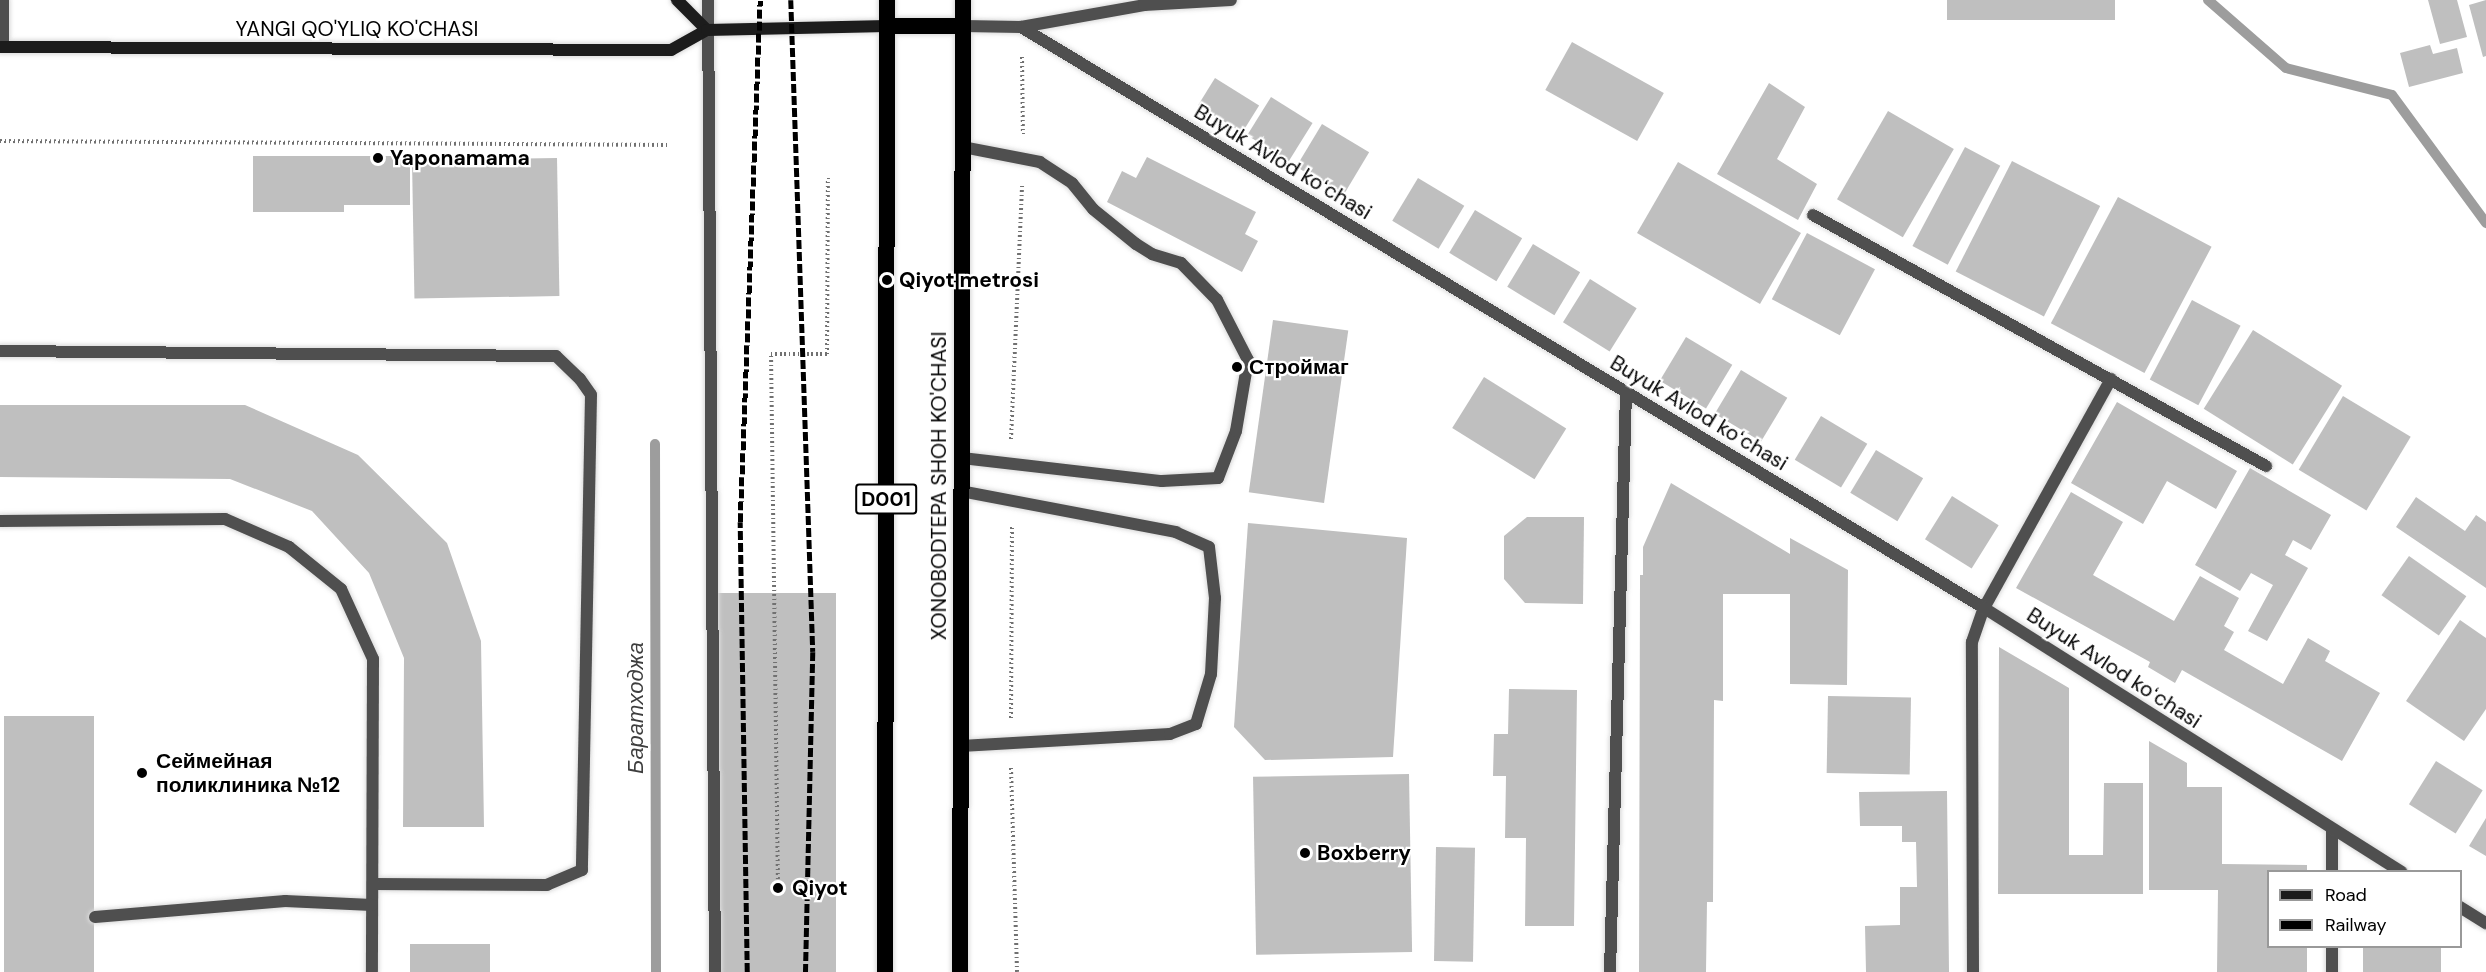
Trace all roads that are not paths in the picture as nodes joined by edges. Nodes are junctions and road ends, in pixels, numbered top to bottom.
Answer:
1 (3, 0) edge
2 (677, 0) edge
3 (708, 0) edge
4 (887, 0) edge
5 (963, 0) edge
6 (1231, 0) edge
7 (887, 26) junction
8 (963, 27) junction
9 (1022, 27) junction
10 (708, 30) junction
11 (2, 46) edge
12 (963, 147) junction
13 (1813, 215) dead end
14 (0, 351) edge
15 (2111, 379) junction
16 (1626, 392) junction
17 (962, 458) junction
18 (2266, 466) dead end
19 (962, 491) junction
20 (0, 521) edge
21 (1984, 608) junction
22 (961, 746) junction
23 (2332, 830) junction
24 (2332, 870) edge
25 (2398, 870) edge
26 (373, 885) junction
27 (372, 905) junction
28 (2462, 909) edge
29 (95, 917) dead end
30 (2486, 923) edge
31 (2332, 948) edge
32 (372, 972) edge
33 (715, 972) edge
34 (885, 972) edge
35 (960, 972) edge
36 (1610, 972) edge
37 (1973, 972) edge
38 (2332, 972) edge

1 - 11 street
2 - 10 main road
3 - 10 street
4 - 7 highway, D001
5 - 8 highway, XONOBODTEPA SHOH KO'CHASI
6 - 9 street
7 - 8 highway
7 - 10 main road, YANGI QO'YLIQ KO'CHASI
7 - 34 highway, D001
8 - 9 street
8 - 12 highway, XONOBODTEPA SHOH KO'CHASI
9 - 16 street, Buyuk Avlod koʻchasi
10 - 11 main road, YANGI QO'YLIQ KO'CHASI
10 - 33 street
12 - 17 highway, XONOBODTEPA SHOH KO'CHASI
12 - 17 street
13 - 15 street
14 - 26 street
15 - 18 street
15 - 21 street
16 - 21 street, Buyuk Avlod koʻchasi
16 - 36 street
17 - 19 highway, XONOBODTEPA SHOH KO'CHASI
19 - 22 highway, XONOBODTEPA SHOH KO'CHASI
19 - 22 street
20 - 26 street
21 - 23 street, Buyuk Avlod koʻchasi
21 - 37 street
22 - 35 highway, XONOBODTEPA SHOH KO'CHASI
23 - 24 street
23 - 25 street, Buyuk Avlod koʻchasi
26 - 27 street
27 - 29 street
27 - 32 street
28 - 30 street
31 - 38 street

